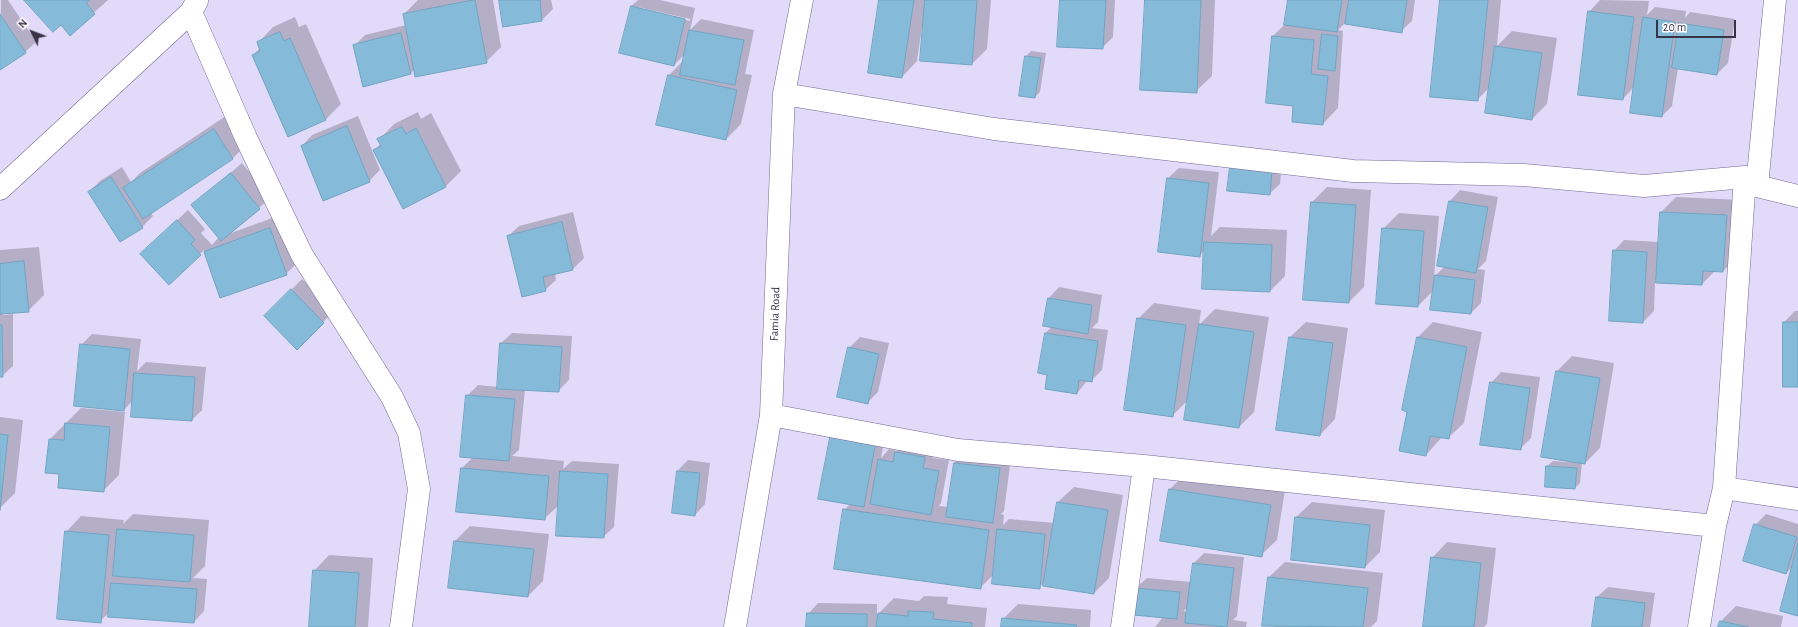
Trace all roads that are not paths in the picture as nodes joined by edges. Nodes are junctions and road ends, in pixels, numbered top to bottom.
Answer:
1 (802, 0) edge
2 (1775, 0) edge
3 (195, 6) edge
4 (784, 94) junction
5 (1751, 181) junction
6 (0, 189) edge
7 (1798, 196) edge
8 (771, 415) junction
9 (1144, 466) junction
10 (1724, 488) junction
11 (1798, 499) edge
12 (1715, 526) junction
13 (401, 627) edge
14 (735, 627) edge
15 (1122, 627) edge
16 (1699, 627) edge

1 - 4 street, Famia Road
2 - 5 street
3 - 6 street
3 - 13 street
4 - 5 street
4 - 8 street, Famia Road
5 - 7 street
5 - 10 street
8 - 9 street
8 - 14 street, Famia Road
9 - 12 street
9 - 15 street
10 - 11 street
10 - 12 street
12 - 16 street

